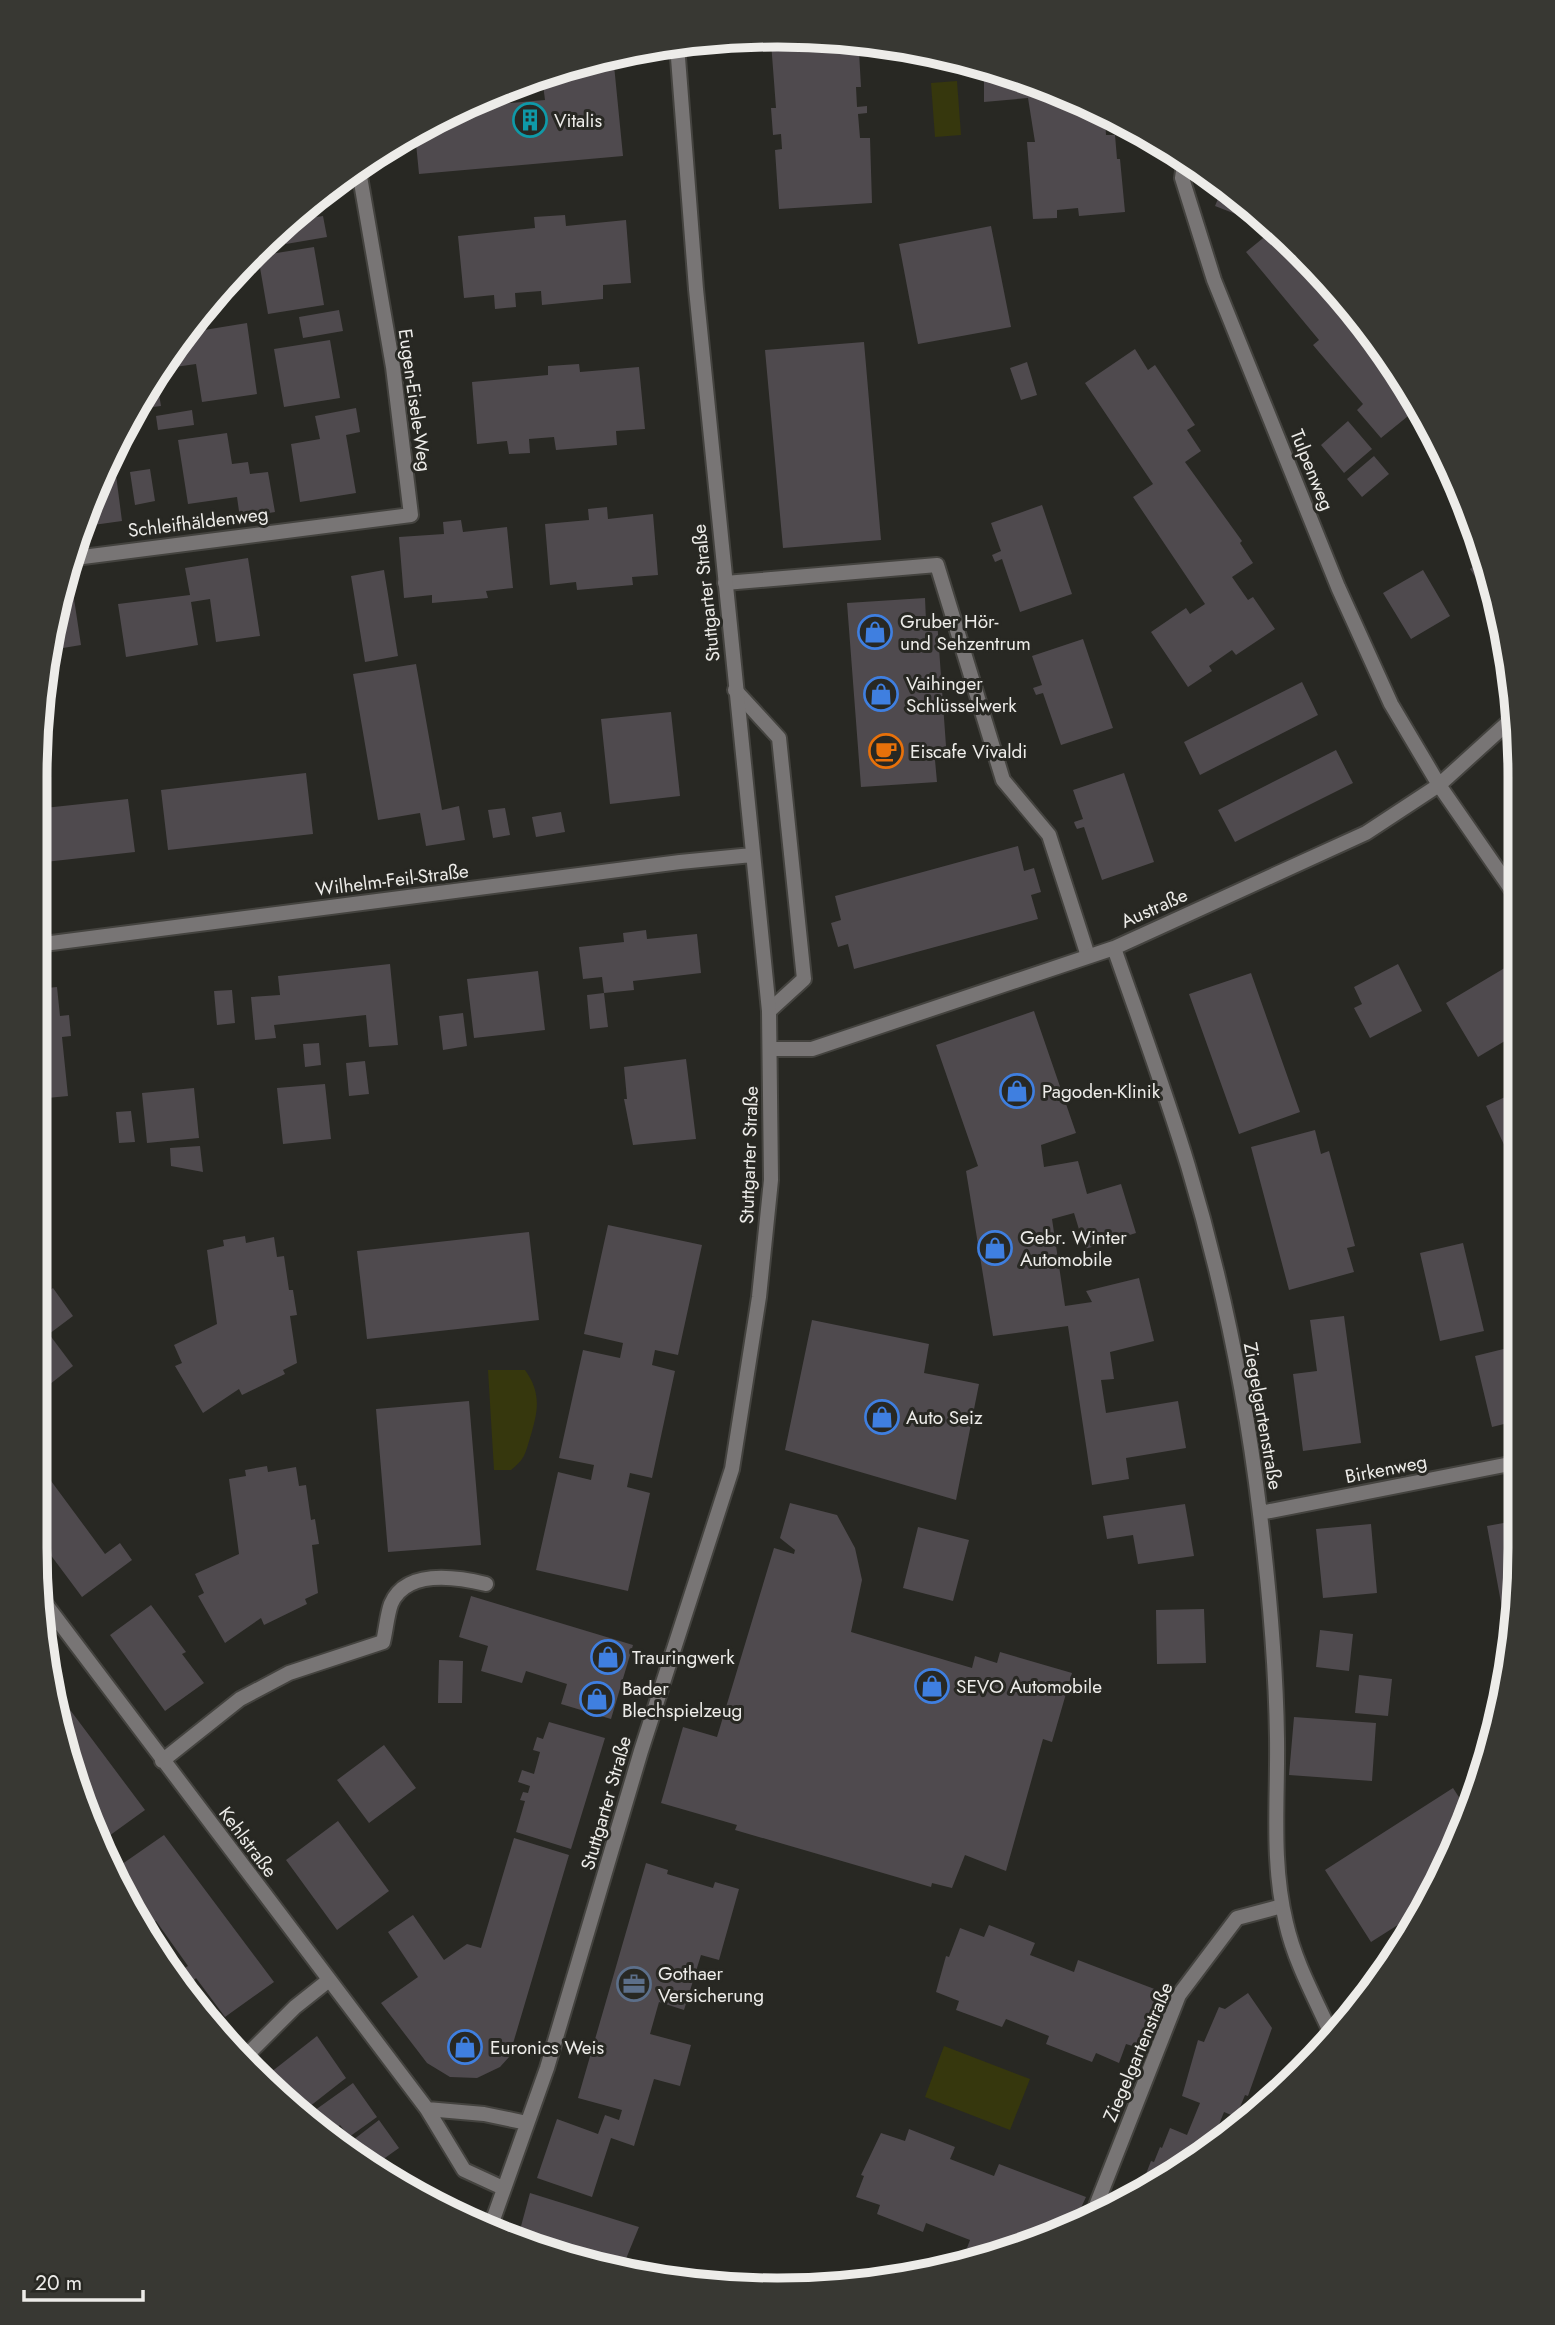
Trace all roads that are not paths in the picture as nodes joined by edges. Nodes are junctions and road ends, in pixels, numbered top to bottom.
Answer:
1 (678, 54) edge
2 (1183, 170) edge
3 (360, 178) edge
4 (284, 530) joint
5 (82, 557) edge
6 (724, 583) junction
7 (735, 690) junction
8 (1506, 725) edge
9 (1439, 785) junction
10 (752, 855) junction
11 (1508, 885) edge
12 (47, 944) edge
13 (1114, 948) junction
14 (1088, 956) junction
15 (769, 1011) junction
16 (771, 1049) junction
17 (1508, 1464) edge
18 (1260, 1513) junction
19 (486, 1584) dead end
20 (50, 1610) edge
21 (162, 1760) junction
22 (1282, 1906) junction
23 (329, 1980) junction
24 (1328, 2027) edge
25 (250, 2052) edge
26 (427, 2109) junction
27 (527, 2123) junction
28 (503, 2188) junction
29 (1097, 2203) edge
30 (493, 2220) edge

1 - 6 street, Stuttgarter Straße
2 - 9 street, Tulpenweg
3 - 4 street, Eugen-Eisele-Weg
4 - 5 street, Schleifhäldenweg
6 - 7 street, Stuttgarter Straße
6 - 14 street
7 - 10 street, Stuttgarter Straße
7 - 15 street
8 - 9 street, Austraße
9 - 11 street, Tulpenweg
9 - 13 street, Austraße
10 - 12 street, Wilhelm-Feil-Straße
10 - 15 street, Stuttgarter Straße
13 - 14 street, Austraße
13 - 18 street, Ziegelgartenstraße
14 - 16 street, Austraße
15 - 16 street, Stuttgarter Straße
16 - 27 street, Stuttgarter Straße
17 - 18 street, Birkenweg
18 - 22 street, Ziegelgartenstraße
19 - 21 street
20 - 21 street, Kehlstraße
21 - 23 street, Kehlstraße
22 - 24 street, Ziegelgartenstraße
22 - 29 street, Ziegelgartenstraße
23 - 25 street
23 - 26 street, Kehlstraße
26 - 27 street
26 - 28 street, Kehlstraße
27 - 28 street, Stuttgarter Straße
28 - 30 street, Stuttgarter Straße

